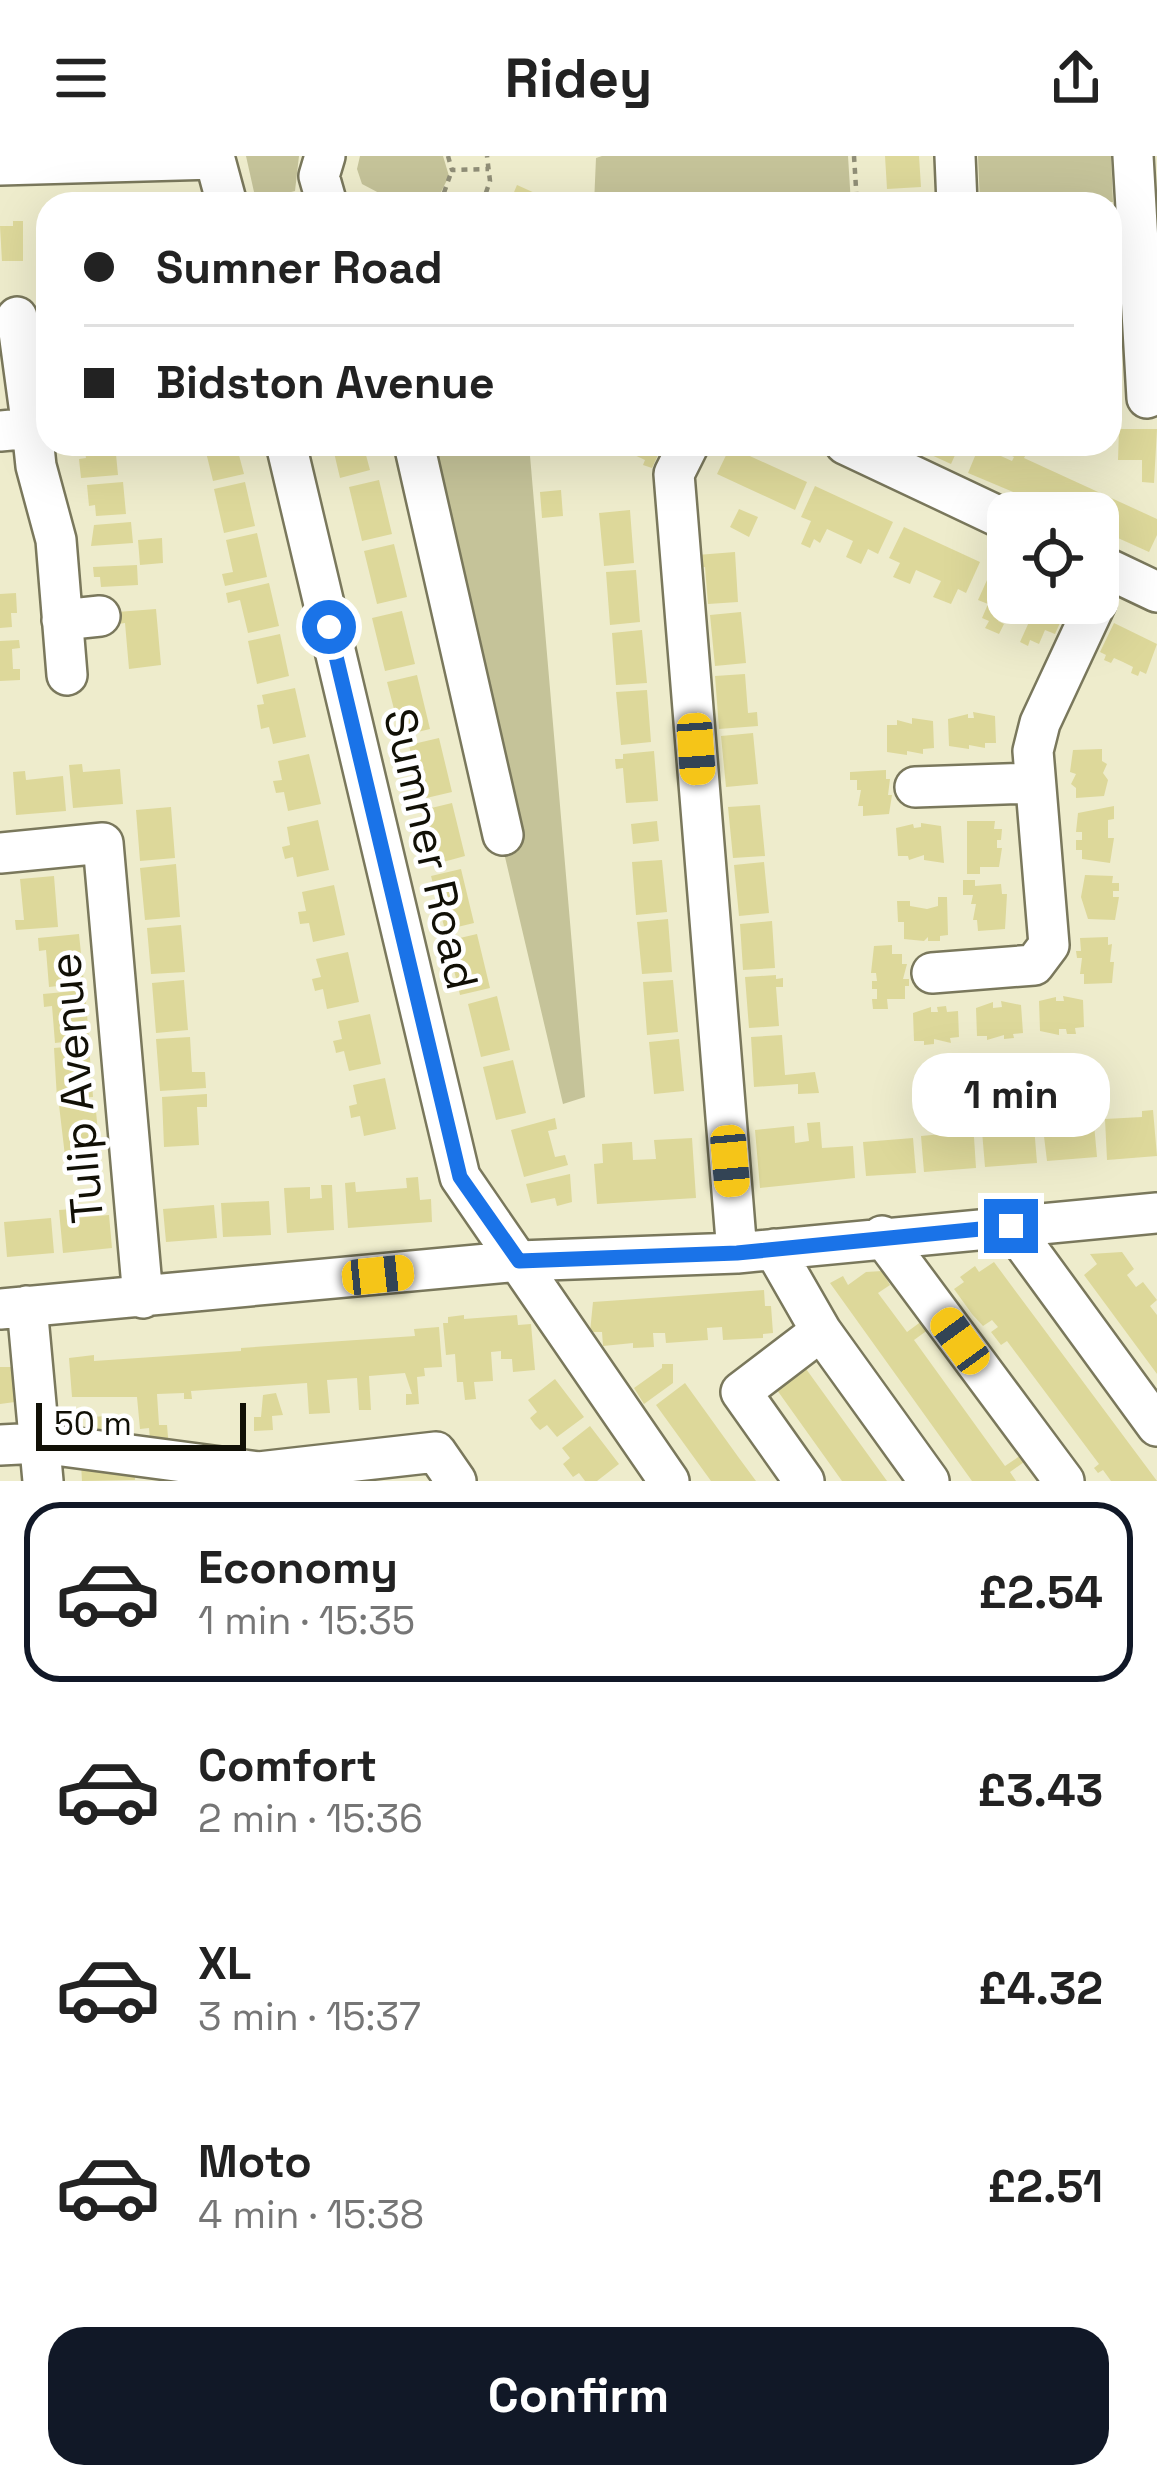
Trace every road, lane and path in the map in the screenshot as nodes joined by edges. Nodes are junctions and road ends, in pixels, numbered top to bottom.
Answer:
1 (325, 156) edge
2 (448, 156) edge
3 (488, 156) edge
4 (854, 156) edge
5 (955, 156) edge
6 (1133, 156) edge
7 (214, 158) edge
8 (0, 165) edge
9 (489, 169) junction
10 (452, 170) junction
11 (224, 192) edge
12 (323, 192) edge
13 (444, 192) edge
14 (486, 192) edge
15 (856, 192) edge
16 (956, 192) edge
17 (17, 317) dead end
18 (1138, 398) edge
19 (16, 430) edge
20 (289, 456) edge
21 (417, 456) edge
22 (683, 456) edge
23 (870, 456) edge
24 (987, 511) edge
25 (1123, 581) edge
26 (67, 675) dead end
27 (1035, 783) junction
28 (915, 788) dead end
29 (502, 835) dead end
30 (0, 853) edge
31 (932, 973) dead end
32 (1150, 1224) edge
33 (1011, 1226) junction
34 (882, 1237) junction
35 (755, 1251) junction
36 (519, 1261) junction
37 (143, 1298) junction
38 (14, 1308) edge
39 (821, 1331) junction
40 (1157, 1426) edge
41 (0, 1444) edge
42 (42, 1462) edge
43 (660, 1478) edge
44 (456, 1481) edge
45 (804, 1481) edge
46 (929, 1481) edge
47 (1064, 1481) edge

1 - 12 street
2 - 10 path
3 - 9 path
4 - 15 path
5 - 16 street
6 - 18 street
7 - 8 street
7 - 11 street
9 - 10 path
9 - 14 path
10 - 13 path
17 - 19 street
19 - 26 street
20 - 36 street, Sumner Road
21 - 29 street
22 - 35 street
23 - 24 street
25 - 27 street
27 - 28 street
27 - 31 street
30 - 37 street, Tulip Avenue
32 - 33 street
33 - 34 street
33 - 40 street
34 - 35 street
34 - 47 street
35 - 36 street
35 - 39 street
36 - 37 street
36 - 43 street, Sumner Road
37 - 38 street
38 - 42 street
39 - 45 street
39 - 46 street
41 - 42 street
42 - 44 street

